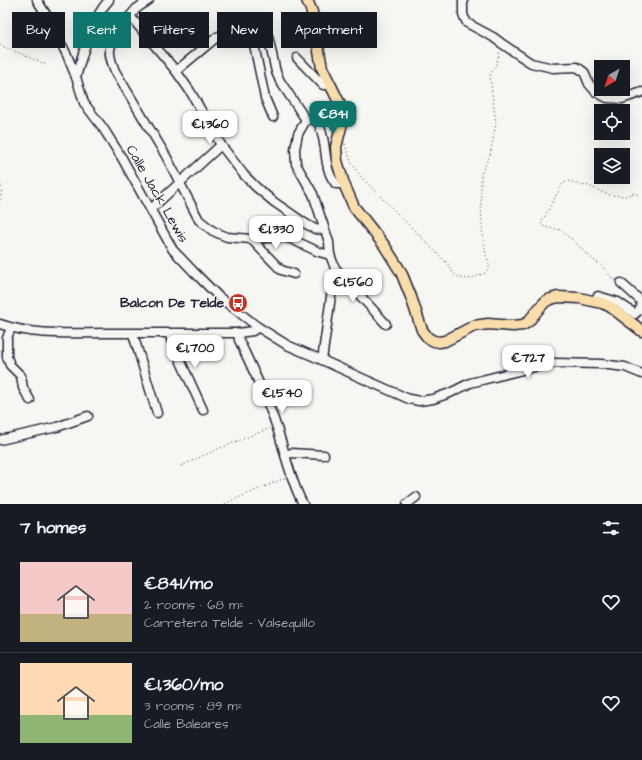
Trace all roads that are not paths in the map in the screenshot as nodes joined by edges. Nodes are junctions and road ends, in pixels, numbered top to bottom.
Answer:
1 (37, 0) edge
2 (109, 0) edge
3 (149, 0) edge
4 (307, 0) edge
5 (463, 0) edge
6 (131, 15) edge
7 (131, 17) edge
8 (217, 37) edge
9 (110, 48) edge
10 (255, 48) edge
11 (271, 48) edge
12 (297, 58) dead end
13 (176, 71) junction
14 (76, 77) junction
15 (330, 85) junction
16 (642, 92) edge
17 (273, 117) dead end
18 (306, 120) junction
19 (221, 145) junction
20 (180, 183) junction
21 (344, 184) junction
22 (151, 209) junction
23 (324, 230) junction
24 (251, 239) junction
25 (330, 255) junction
26 (335, 268) junction
27 (294, 274) dead end
28 (621, 283) road end
29 (594, 300) junction
30 (0, 324) edge
31 (386, 324) dead end
32 (258, 327) junction
33 (11, 328) junction
34 (642, 331) edge
35 (170, 333) junction
36 (238, 333) junction
37 (132, 334) junction
38 (322, 360) junction
39 (642, 374) edge
40 (30, 400) dead end
41 (203, 410) dead end
42 (157, 413) dead end
43 (88, 416) dead end
44 (0, 440) edge
45 (285, 455) junction
46 (324, 455) dead end
47 (416, 497) dead end
48 (303, 504) edge
49 (407, 504) edge

1 - 14 street, Calle Jack Lewis
2 - 14 street
3 - 6 street
4 - 15 main road
5 - 16 street
7 - 13 street
8 - 13 street
9 - 20 street
10 - 17 street
11 - 18 street
12 - 15 street
13 - 19 street
14 - 22 street, Calle Jack Lewis
15 - 21 main road
18 - 21 street
18 - 23 street
19 - 20 street
19 - 23 street
20 - 22 street
20 - 24 street
21 - 29 main road
22 - 32 street, Calle Jack Lewis
23 - 25 street
24 - 25 street
24 - 27 street
25 - 26 street
26 - 31 street
26 - 38 street
28 - 29 street
29 - 34 main road
30 - 33 street
32 - 36 street
32 - 38 street, Calle Jack Lewis
33 - 37 street
33 - 40 street
35 - 36 street
35 - 37 street
35 - 41 street
36 - 45 street
37 - 42 street
38 - 39 street, Calle Jack Lewis
43 - 44 street
45 - 46 street
45 - 48 street
47 - 49 street

